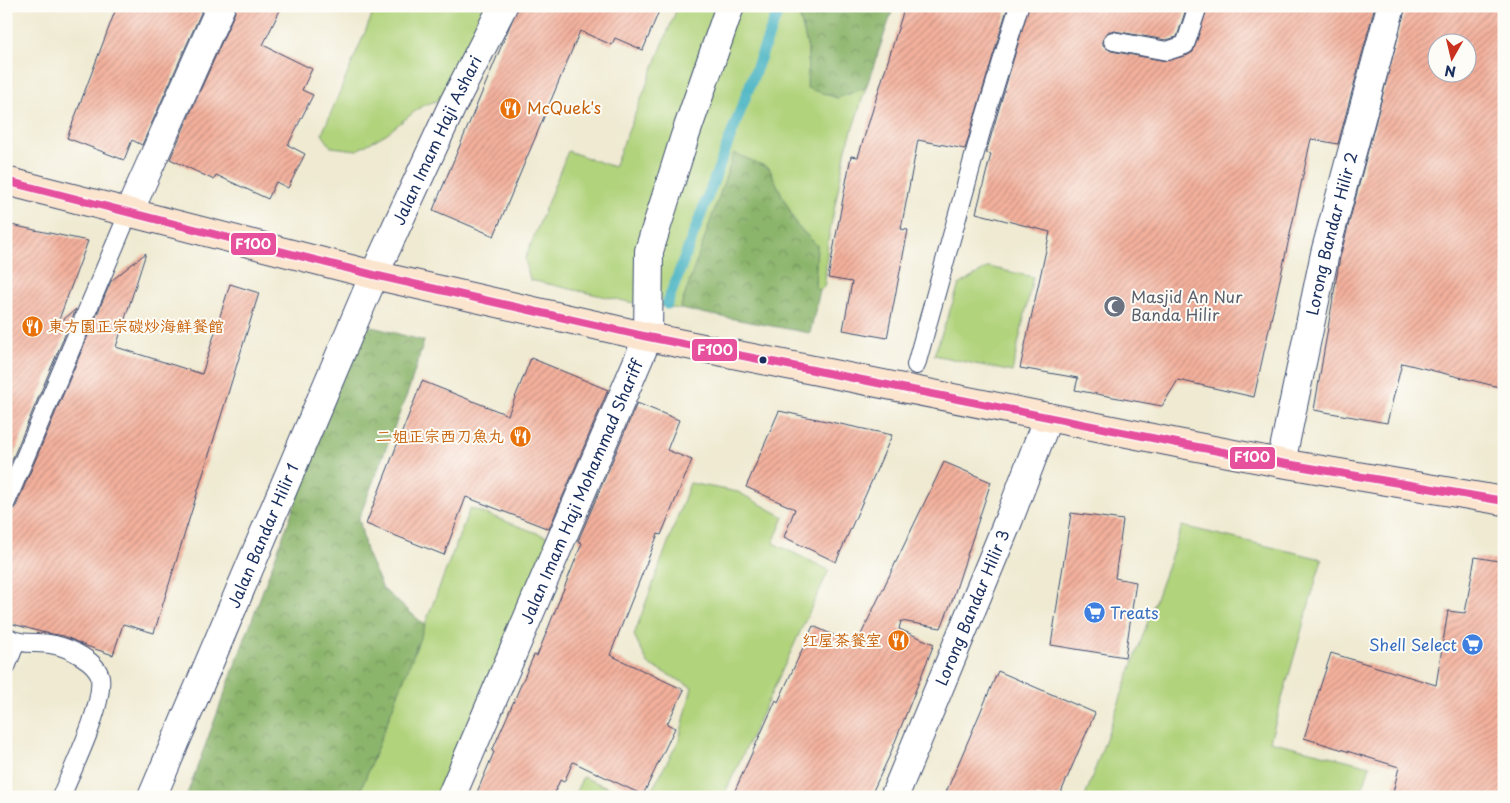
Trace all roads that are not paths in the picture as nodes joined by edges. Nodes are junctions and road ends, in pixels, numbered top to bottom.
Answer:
1 (222, 6) edge
2 (503, 6) edge
3 (730, 6) edge
4 (1019, 6) edge
5 (1198, 6) edge
6 (1391, 6) edge
7 (1113, 41) dead end
8 (6, 181) edge
9 (129, 212) junction
10 (374, 275) junction
11 (648, 337) junction
12 (916, 365) dead end
13 (1048, 418) junction
14 (1281, 463) junction
15 (1504, 500) edge
16 (6, 502) edge
17 (11, 640) edge
18 (6, 667) edge
19 (61, 797) edge
20 (152, 797) edge
21 (451, 797) edge
22 (894, 797) edge

1 - 9 street
2 - 10 street, Jalan Imam Haji Ashari
3 - 11 street, Jalan Imam Haji Mohammad Shariff
4 - 12 lane
5 - 7 lane
6 - 14 street, Lorong Bandar Hilir 2
8 - 9 main road
9 - 10 main road
9 - 16 lane
10 - 11 main road
10 - 20 street, Jalan Bandar Hilir 1
11 - 13 main road
11 - 21 street, Jalan Imam Haji Mohammad Shariff
13 - 14 main road
13 - 22 street, Lorong Bandar Hilir 3
14 - 15 main road
17 - 18 lane
17 - 19 lane

